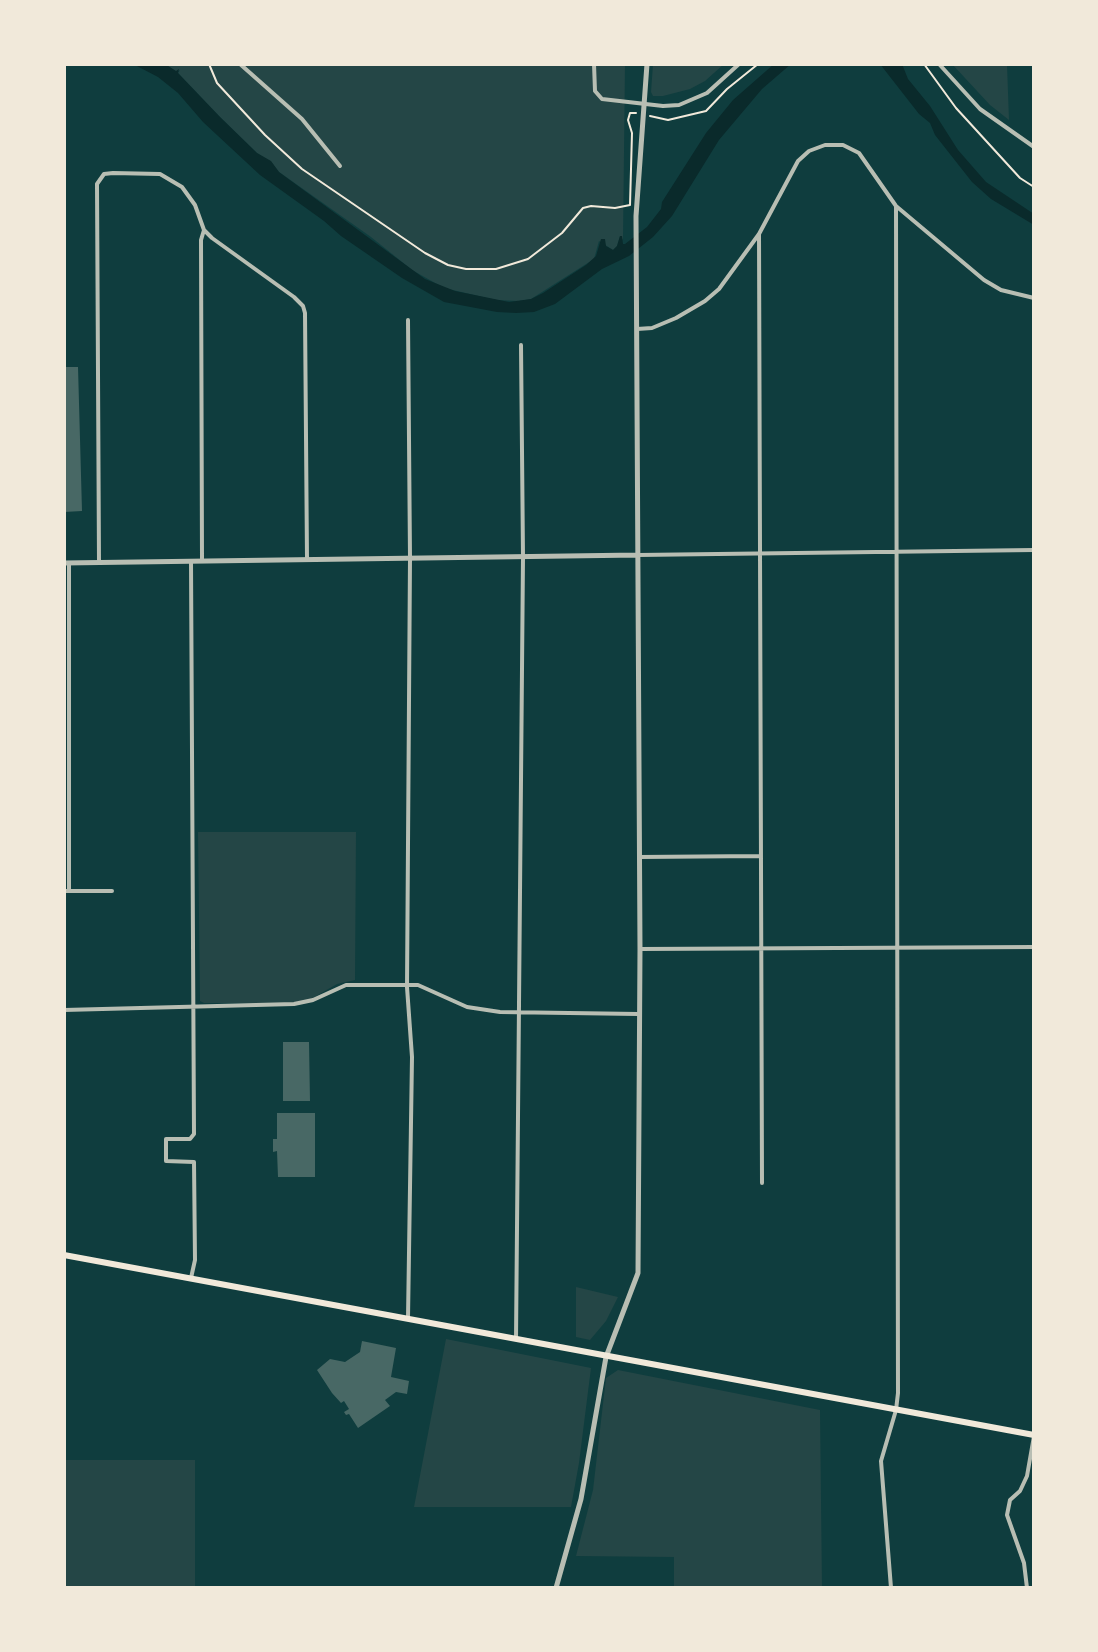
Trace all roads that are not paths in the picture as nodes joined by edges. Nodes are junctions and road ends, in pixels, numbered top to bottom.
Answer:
1 (240, 64) edge
2 (594, 64) edge
3 (647, 64) edge
4 (739, 64) edge
5 (939, 64) edge
6 (642, 105) junction
7 (1034, 147) edge
8 (340, 166) dead end
9 (896, 206) junction
10 (204, 230) junction
11 (759, 234) junction
12 (1034, 298) edge
13 (408, 320) dead end
14 (637, 329) junction
15 (521, 345) dead end
16 (1034, 550) edge
17 (897, 552) junction
18 (761, 553) junction
19 (638, 555) junction
20 (523, 557) junction
21 (410, 558) junction
22 (307, 559) junction
23 (191, 561) junction
24 (202, 561) junction
25 (99, 562) junction
26 (67, 563) edge
27 (760, 856) junction
28 (639, 857) junction
29 (66, 891) edge
30 (112, 891) dead end
31 (1034, 947) edge
32 (896, 948) junction
33 (640, 949) junction
34 (760, 949) junction
35 (407, 987) junction
36 (194, 1006) junction
37 (64, 1010) edge
38 (520, 1012) junction
39 (638, 1014) junction
40 (762, 1183) dead end
41 (64, 1255) edge
42 (191, 1279) junction
43 (408, 1318) junction
44 (516, 1339) junction
45 (606, 1357) junction
46 (896, 1410) junction
47 (1034, 1436) edge
48 (556, 1588) edge
49 (891, 1588) edge
50 (1027, 1588) edge

1 - 8 street
2 - 6 street
3 - 6 street
4 - 6 street
5 - 7 street
6 - 14 street
9 - 11 street
9 - 12 street
9 - 17 street
10 - 22 street
10 - 24 street
10 - 25 street
11 - 14 street
11 - 18 street
13 - 21 street
14 - 19 street
15 - 20 street
16 - 17 street
17 - 18 street
17 - 32 street
18 - 19 street
18 - 27 street
19 - 20 street
19 - 28 street
20 - 21 street
20 - 38 street
21 - 22 street
21 - 35 street
22 - 24 street
23 - 24 street
23 - 25 street
23 - 36 street
25 - 26 street
26 - 29 street
27 - 28 street
27 - 34 street
28 - 33 street
29 - 30 street
31 - 32 street
32 - 34 street
32 - 46 street
33 - 34 street
33 - 39 street
34 - 40 street
35 - 36 street
35 - 38 street
35 - 43 street
36 - 37 street
36 - 42 street
38 - 39 street
38 - 44 street
39 - 45 street
41 - 42 main road
42 - 43 main road
43 - 44 main road
44 - 45 main road
45 - 46 main road
45 - 48 street
46 - 47 main road
46 - 49 street
47 - 50 street

